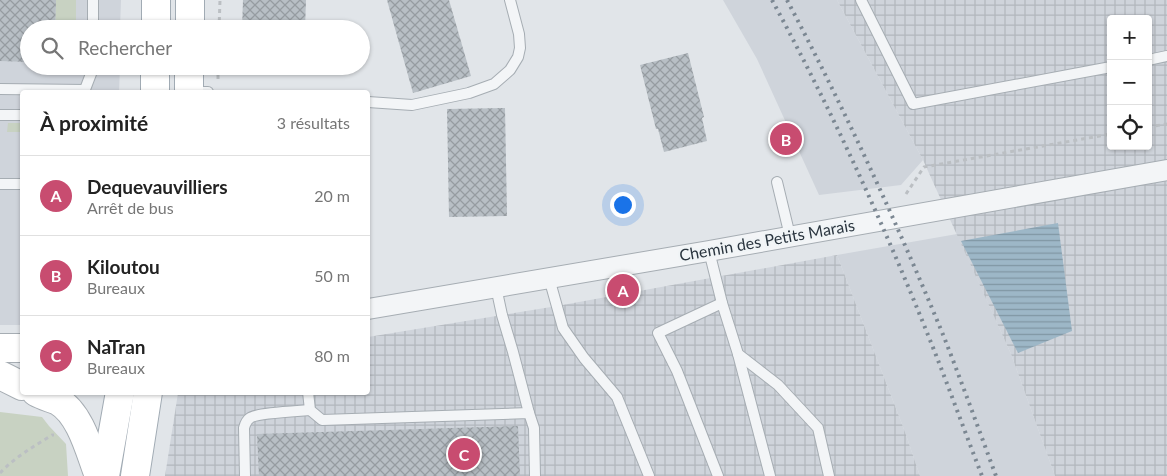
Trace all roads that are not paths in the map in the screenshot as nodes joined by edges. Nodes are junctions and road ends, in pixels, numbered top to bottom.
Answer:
1 (93, 0) edge
2 (156, 0) edge
3 (190, 0) edge
4 (510, 0) edge
5 (861, 0) edge
6 (93, 20) edge
7 (156, 20) edge
8 (190, 20) edge
9 (1167, 56) edge
10 (1152, 59) edge
11 (1107, 68) edge
12 (90, 75) edge
13 (155, 75) edge
14 (0, 90) edge
15 (20, 90) edge
16 (84, 90) edge
17 (155, 90) edge
18 (370, 102) edge
19 (0, 115) edge
20 (20, 115) edge
21 (1167, 170) edge
22 (777, 182) dead end
23 (0, 184) edge
24 (20, 184) edge
25 (790, 236) junction
26 (709, 251) junction
27 (549, 278) junction
28 (496, 287) junction
29 (722, 303) junction
30 (370, 309) edge
31 (0, 348) edge
32 (20, 348) edge
33 (738, 354) junction
34 (0, 374) edge
35 (20, 374) edge
36 (20, 385) edge
37 (43, 395) edge
38 (120, 395) edge
39 (148, 395) edge
40 (308, 395) edge
41 (310, 410) junction
42 (529, 413) junction
43 (99, 476) edge
44 (106, 476) edge
45 (135, 476) edge
46 (245, 476) edge
47 (535, 476) edge
48 (648, 476) edge
49 (718, 476) edge
50 (770, 476) edge
51 (828, 476) edge

1 - 6 lane
2 - 7 main road
3 - 8 main road
4 - 18 lane
5 - 11 lane
9 - 10 lane
12 - 16 lane
13 - 17 main road
14 - 15 lane
19 - 20 lane
21 - 25 street, Chemin des Petits Marais
22 - 25 lane
23 - 24 lane
25 - 26 street, Chemin des Petits Marais
26 - 27 street, Chemin des Petits Marais
26 - 29 lane
27 - 28 street, Chemin des Petits Marais
27 - 48 lane
28 - 30 street, Chemin des Petits Marais
28 - 42 lane
29 - 33 lane
29 - 49 lane
31 - 32 main road
33 - 50 lane
33 - 51 lane
34 - 35 main road
34 - 36 main road
37 - 43 main road
38 - 44 main road
39 - 45 main road
40 - 41 lane
41 - 42 lane
41 - 46 lane
42 - 47 lane

